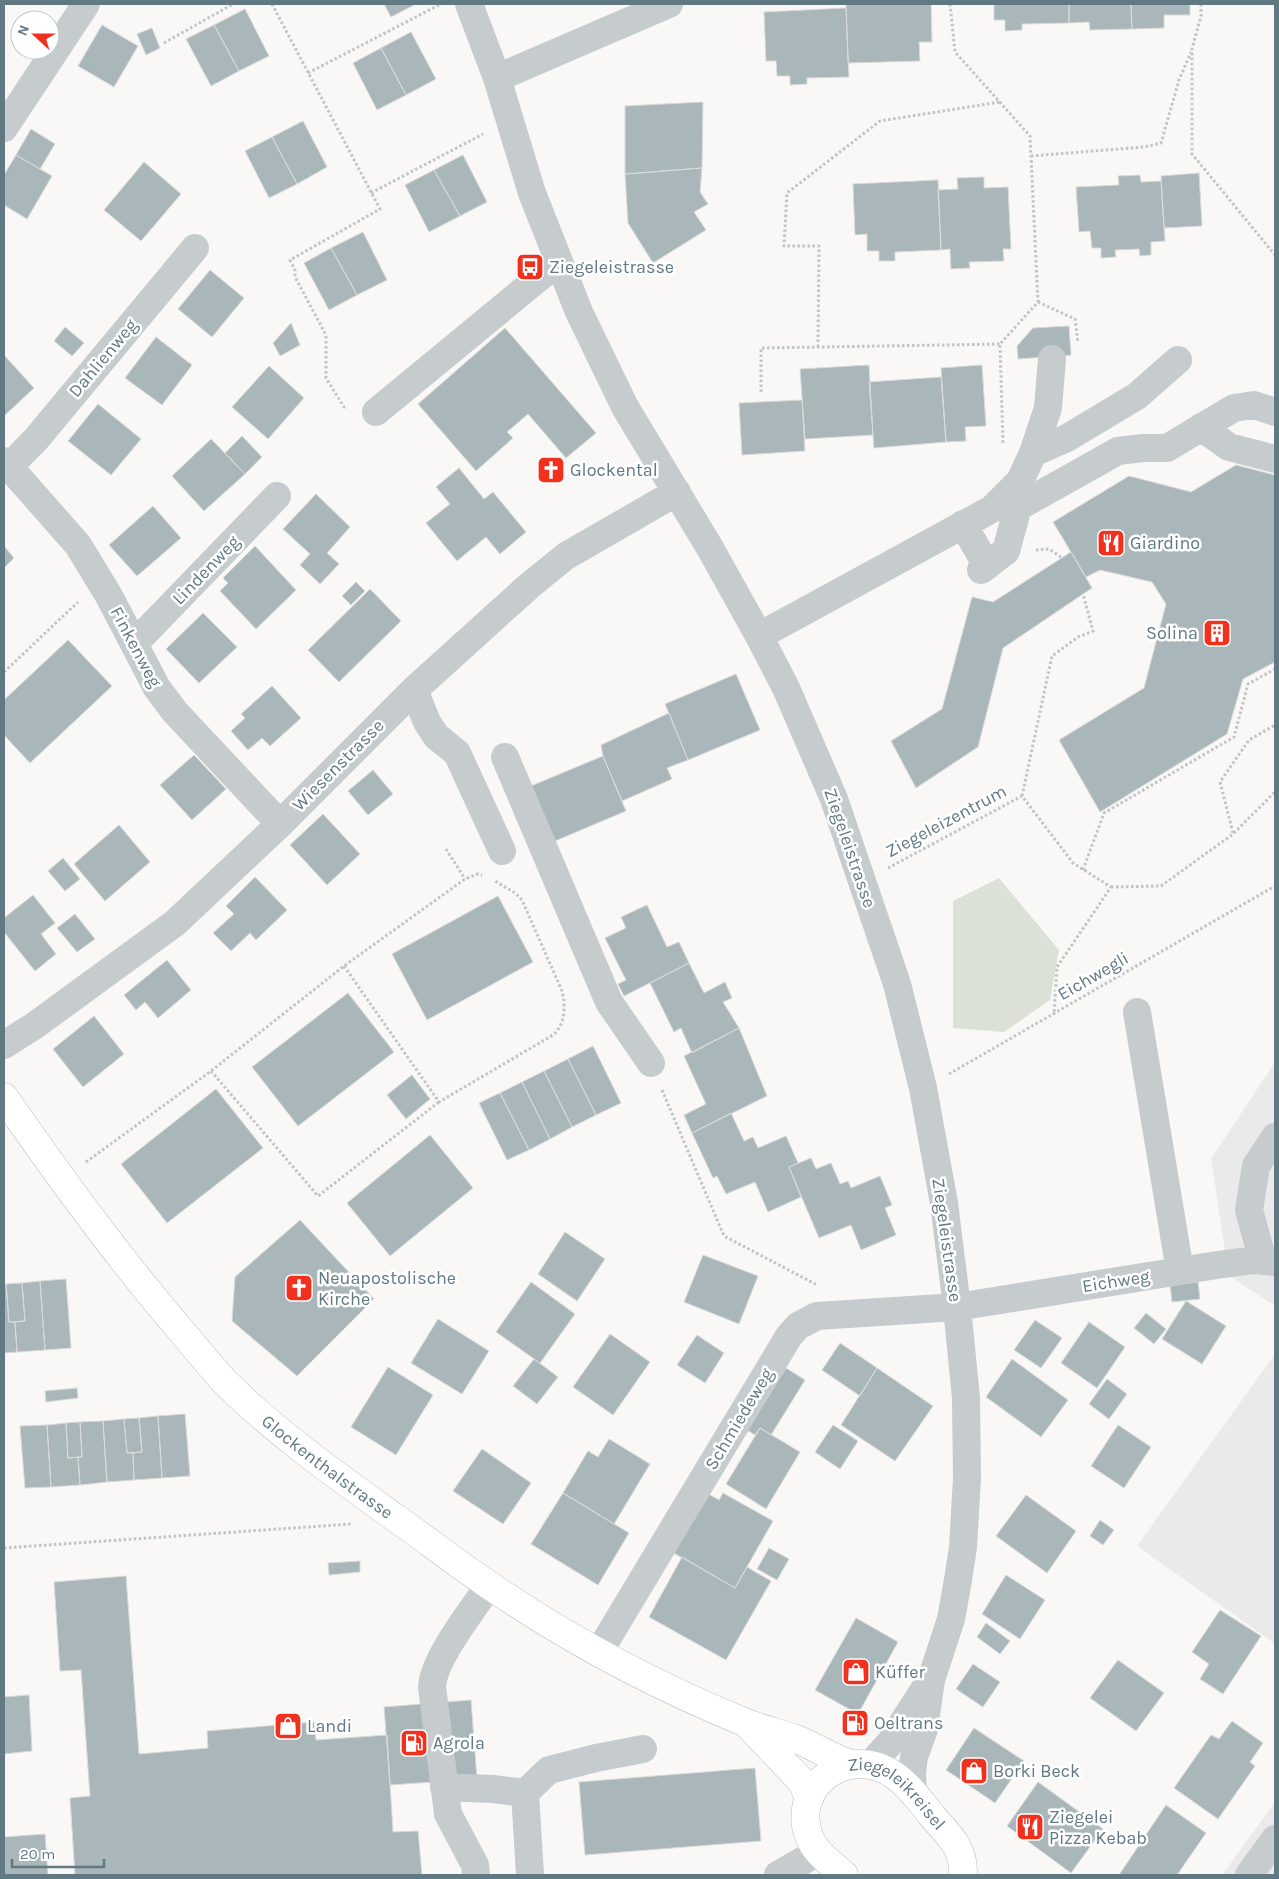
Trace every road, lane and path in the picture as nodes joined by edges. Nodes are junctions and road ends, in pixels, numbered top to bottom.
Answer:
1 (86, 4) edge
2 (233, 4) edge
3 (272, 4) edge
4 (442, 4) edge
5 (469, 4) edge
6 (669, 4) edge
7 (950, 4) edge
8 (1202, 4) edge
9 (164, 44) dead end
10 (1192, 49) junction
11 (308, 73) junction
12 (497, 78) junction
13 (1000, 102) junction
14 (509, 120) junction
15 (4, 128) edge
16 (1031, 156) junction
17 (371, 193) junction
18 (195, 248) dead end
19 (1275, 256) edge
20 (558, 262) junction
21 (1038, 302) dead end
22 (1000, 344) dead end
23 (818, 347) junction
24 (1052, 359) dead end
25 (1178, 360) dead end
26 (761, 392) dead end
27 (376, 412) joint
28 (1275, 412) edge
29 (1201, 428) junction
30 (1033, 453) junction
31 (1275, 459) edge
32 (6, 464) edge
33 (677, 492) junction
34 (1019, 494) junction
35 (277, 496) dead end
36 (964, 524) junction
37 (100, 581) junction
38 (1083, 594) dead end
39 (759, 636) junction
40 (134, 644) junction
41 (1275, 668) edge
42 (4, 672) edge
43 (414, 690) junction
44 (1275, 725) edge
45 (505, 757) dead end
46 (1275, 792) edge
47 (1022, 796) junction
48 (280, 824) junction
49 (1233, 834) junction
50 (446, 849) dead end
51 (502, 851) dead end
52 (1083, 870) junction
53 (883, 871) dead end
54 (486, 876) dead end
55 (465, 879) junction
56 (493, 880) dead end
57 (1275, 886) edge
58 (1112, 887) junction
59 (344, 966) junction
60 (1137, 1012) dead end
61 (1054, 1015) junction
62 (4, 1045) edge
63 (651, 1063) joint
64 (211, 1071) junction
65 (923, 1088) junction
66 (4, 1098) edge
67 (440, 1102) junction
68 (1275, 1137) edge
69 (61, 1180) junction
70 (1269, 1262) edge
71 (1180, 1271) junction
72 (957, 1307) junction
73 (845, 1313) junction
74 (353, 1524) dead end
75 (4, 1548) edge
76 (489, 1585) junction
77 (599, 1652) junction
78 (930, 1680) junction
79 (747, 1724) junction
80 (643, 1749) dead end
81 (861, 1764) junction
82 (444, 1787) junction
83 (524, 1793) junction
84 (913, 1794) junction
85 (809, 1799) junction
86 (1275, 1839) edge
87 (818, 1852) junction
88 (970, 1870) edge
89 (476, 1875) edge
90 (530, 1875) edge
91 (778, 1875) edge
92 (844, 1875) edge
93 (1249, 1875) edge

1 - 15 street
2 - 9 path
3 - 11 path
4 - 11 path
5 - 12 street, Ziegeleistrasse
6 - 12 street
7 - 13 path
8 - 10 path
10 - 16 path
10 - 19 path
11 - 17 path
12 - 14 street, Ziegeleistrasse
13 - 16 path
13 - 23 path
14 - 17 path
14 - 20 street, Ziegeleistrasse
16 - 21 path
17 - 27 path
18 - 32 street, Dahlienweg
20 - 27 street
20 - 33 street, Ziegeleistrasse
22 - 23 path
23 - 26 path
24 - 30 street
25 - 30 street
28 - 29 street
29 - 31 street
29 - 34 street
30 - 34 street
32 - 37 street, Finkenweg
33 - 39 street, Ziegeleistrasse
33 - 43 street, Wiesenstrasse
34 - 36 street
34 - 36 street
35 - 40 street, Lindenweg
36 - 39 street
37 - 40 street, Finkenweg
37 - 42 path
38 - 47 path, Ziegeleizentrum
39 - 65 street, Ziegeleistrasse
40 - 48 street, Finkenweg
41 - 52 path
43 - 48 street, Wiesenstrasse
43 - 51 street
44 - 49 path
45 - 63 street
46 - 49 path
47 - 52 path, Ziegeleizentrum
47 - 53 path, Ziegeleizentrum
48 - 62 street, Wiesenstrasse
49 - 58 path
50 - 55 path
52 - 58 path, Ziegeleizentrum
54 - 55 path
55 - 59 path
56 - 67 path
57 - 61 path, Eichwegli
58 - 61 path
59 - 64 path
59 - 67 path
60 - 71 street
61 - 65 path, Eichwegli
63 - 73 path
64 - 67 path
64 - 69 path
65 - 72 street, Ziegeleistrasse
66 - 69 main road, Glockenthalstrasse
68 - 70 street
69 - 76 main road, Glockenthalstrasse
70 - 71 street, Eichweg
71 - 72 street, Eichweg
72 - 73 street, Schmiedeweg
72 - 78 street, Ziegeleistrasse
73 - 77 street, Schmiedeweg
74 - 75 path
76 - 77 main road, Glockenthalstrasse
76 - 82 street
77 - 79 main road, Glockenthalstrasse
78 - 81 street, Ziegeleistrasse
78 - 84 street, Ziegeleistrasse
79 - 81 main road, Glockenthalstrasse
79 - 85 main road, Glockenthalstrasse
80 - 83 street
81 - 84 main road, Ziegeleikreisel
81 - 85 main road, Ziegeleikreisel
82 - 83 street
82 - 89 street
83 - 90 street
84 - 88 main road, Ziegeleikreisel
85 - 87 main road, Ziegeleikreisel
86 - 93 street
87 - 91 street
87 - 92 main road, Ziegeleikreisel

